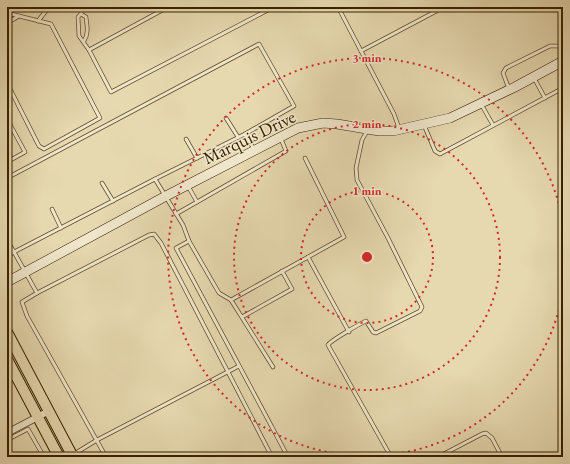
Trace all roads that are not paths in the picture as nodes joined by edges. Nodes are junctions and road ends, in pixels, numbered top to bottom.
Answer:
1 (49, 7) edge
2 (81, 7) edge
3 (168, 7) edge
4 (267, 7) edge
5 (292, 7) edge
6 (304, 7) edge
7 (338, 7) edge
8 (444, 7) edge
9 (7, 13) edge
10 (81, 14) junction
11 (20, 16) junction
12 (38, 21) junction
13 (7, 23) edge
14 (84, 41) junction
15 (89, 50) junction
16 (361, 51) junction
17 (563, 54) edge
18 (563, 61) edge
19 (534, 77) junction
20 (7, 83) edge
21 (563, 88) edge
22 (510, 90) junction
23 (545, 98) junction
24 (481, 104) junction
25 (226, 118) dead end
26 (7, 119) edge
27 (424, 125) junction
28 (493, 125) junction
29 (368, 129) junction
30 (400, 130) junction
31 (245, 134) junction
32 (238, 137) junction
33 (280, 137) junction
34 (186, 139) dead end
35 (254, 150) junction
36 (197, 158) junction
37 (305, 158) dead end
38 (7, 162) edge
39 (7, 178) edge
40 (155, 178) junction
41 (102, 183) dead end
42 (188, 185) junction
43 (166, 196) junction
44 (113, 201) junction
45 (197, 202) junction
46 (52, 209) dead end
47 (176, 214) junction
48 (62, 228) junction
49 (7, 240) edge
50 (189, 241) junction
51 (14, 252) junction
52 (7, 256) edge
53 (308, 257) junction
54 (282, 271) junction
55 (26, 272) junction
56 (7, 282) edge
57 (37, 293) junction
58 (231, 300) junction
59 (242, 317) junction
60 (7, 332) edge
61 (349, 332) junction
62 (7, 359) edge
63 (239, 366) junction
64 (273, 367) dead end
65 (228, 372) junction
66 (49, 411) junction
67 (37, 417) junction
68 (7, 433) edge
69 (7, 440) edge
70 (97, 440) junction
71 (73, 456) edge
72 (44, 457) edge
73 (58, 457) edge
74 (106, 457) edge
75 (272, 457) edge
76 (288, 457) edge
77 (391, 457) edge
78 (438, 457) edge
79 (502, 457) edge

1 - 12 lane
2 - 10 lane
3 - 15 lane
4 - 15 lane
5 - 6 lane
7 - 16 lane
8 - 16 lane
9 - 11 lane
10 - 14 lane
10 - 14 lane
11 - 12 lane
11 - 13 lane
12 - 20 lane
14 - 15 lane
16 - 30 lane
17 - 22 lane
18 - 19 street, Marquis Drive
19 - 22 street, Marquis Drive
19 - 23 lane
21 - 23 lane
22 - 24 street, Marquis Drive
23 - 28 lane
24 - 27 street, Marquis Drive
24 - 28 lane
25 - 32 lane
26 - 38 lane
27 - 28 lane
27 - 30 street, Marquis Drive
29 - 30 street, Marquis Drive
29 - 33 street, Marquis Drive
29 - 61 lane
31 - 32 lane
31 - 35 lane
31 - 39 lane
32 - 36 lane
33 - 35 street, Marquis Drive
33 - 45 lane
34 - 36 lane
35 - 42 street, Marquis Drive
36 - 40 lane
37 - 53 lane
40 - 43 lane
40 - 44 lane
41 - 44 lane
42 - 43 street, Marquis Drive
42 - 45 lane
43 - 47 lane
43 - 55 street, Marquis Drive
44 - 48 lane
45 - 47 lane
46 - 48 lane
47 - 50 lane
48 - 51 lane
49 - 51 lane
50 - 58 lane
50 - 63 lane
51 - 52 lane
51 - 55 lane
53 - 54 lane
53 - 61 lane
54 - 58 lane
54 - 59 lane
55 - 56 street, Marquis Drive
55 - 57 lane
57 - 65 lane
57 - 70 lane
58 - 59 lane
59 - 64 lane
60 - 66 main road
61 - 77 lane
62 - 67 main road
63 - 65 lane
63 - 76 lane
65 - 70 lane
65 - 75 lane
66 - 67 street
66 - 71 main road
67 - 68 street
67 - 73 main road
69 - 72 lane
70 - 71 lane
70 - 74 lane
78 - 79 lane

